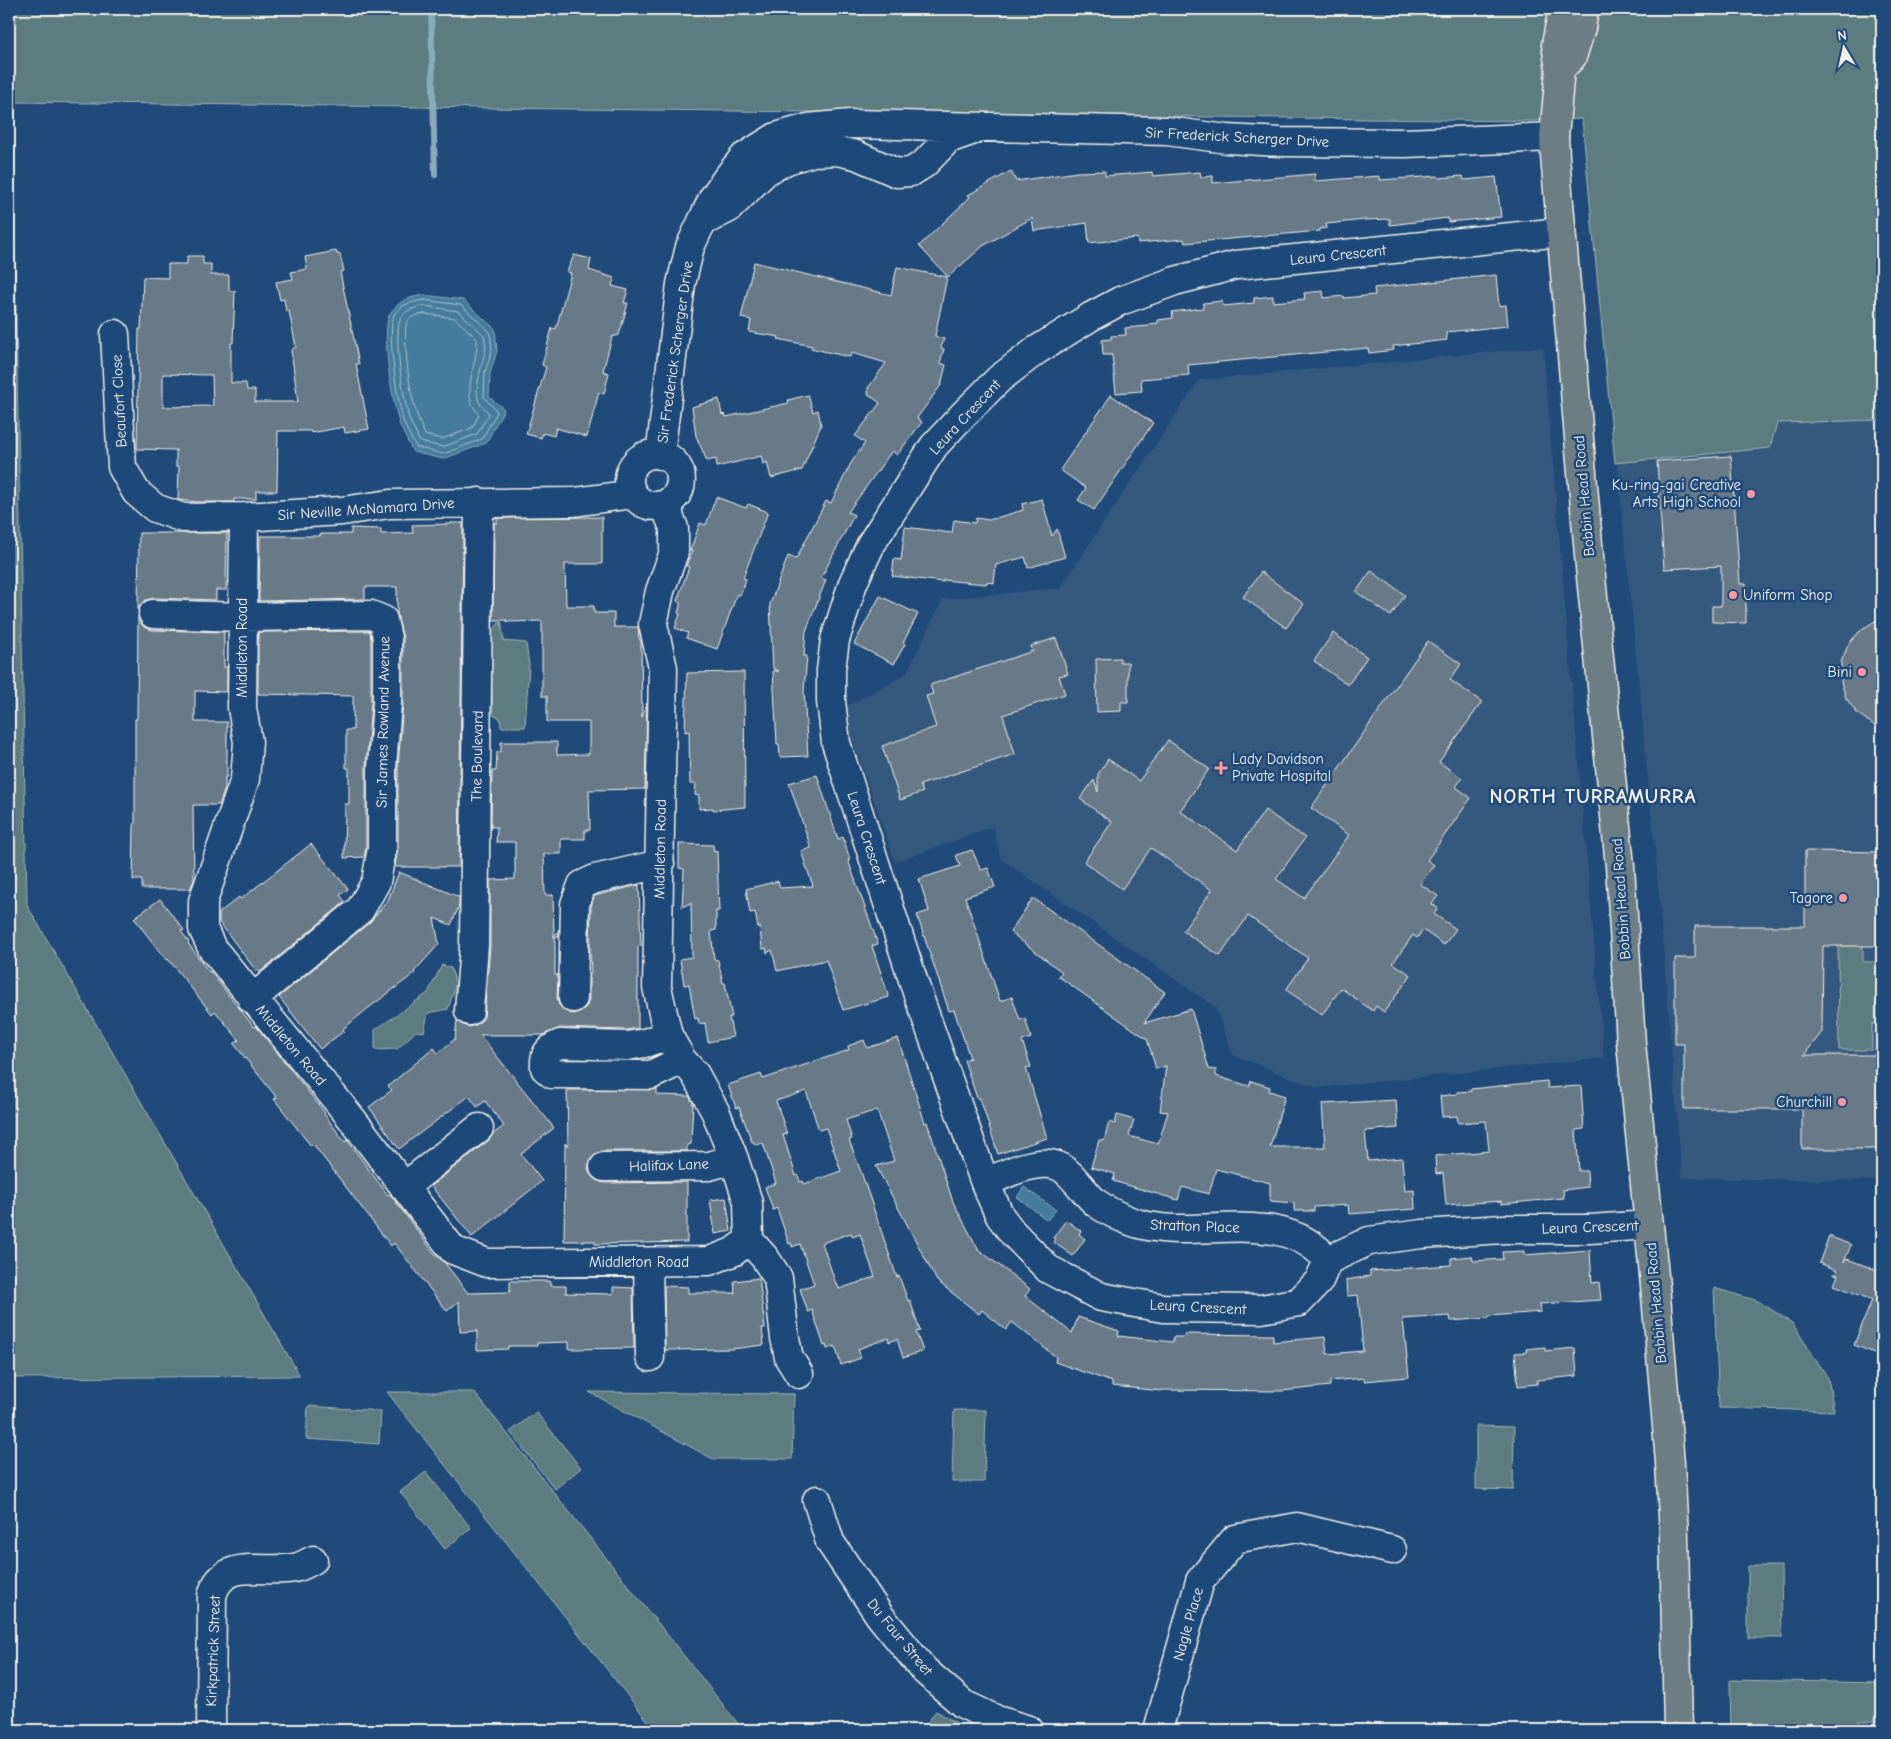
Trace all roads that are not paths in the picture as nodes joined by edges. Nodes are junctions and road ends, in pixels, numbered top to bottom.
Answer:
1 (1563, 9) edge
2 (1584, 9) edge
3 (1560, 69) junction
4 (980, 128) junction
5 (1554, 136) junction
6 (702, 222) junction
7 (1562, 232) junction
8 (115, 334) dead end
9 (660, 455) junction
10 (122, 467) joint
11 (633, 494) junction
12 (479, 502) junction
13 (669, 502) junction
14 (244, 518) junction
15 (153, 614) dead end
16 (242, 617) junction
17 (660, 864) junction
18 (252, 998) junction
19 (573, 998) dead end
20 (469, 1010) dead end
21 (668, 1035) junction
22 (682, 1060) junction
23 (479, 1128) dead end
24 (734, 1159) junction
25 (604, 1167) dead end
26 (985, 1183) junction
27 (404, 1187) junction
28 (1649, 1225) junction
29 (749, 1240) junction
30 (1328, 1260) junction
31 (648, 1262) junction
32 (650, 1357) dead end
33 (799, 1374) dead end
34 (817, 1500) dead end
35 (1392, 1550) dead end
36 (313, 1560) dead end
37 (211, 1730) edge
38 (1029, 1730) edge
39 (1158, 1730) edge
40 (1678, 1730) edge

1 - 3 main road, Bobbin Head Road
2 - 3 main road
3 - 5 main road, Bobbin Head Road
4 - 5 street, Sir Frederick Scherger Drive
4 - 6 street, Sir Frederick Scherger Drive
4 - 6 street, Sir Frederick Scherger Drive
5 - 7 main road, Bobbin Head Road
6 - 9 street, Sir Frederick Scherger Drive
7 - 26 street, Leura Crescent
7 - 28 main road, Bobbin Head Road
8 - 10 street, Beaufort Close
9 - 11 street
9 - 13 street
10 - 14 street, Sir Neville McNamara Drive
11 - 12 street, Sir Neville McNamara Drive
11 - 13 street
12 - 14 street, Sir Neville McNamara Drive
12 - 20 street, The Boulevard
13 - 17 street, Middleton Road
14 - 16 street, Middleton Road
15 - 16 street, Sir James Rowland Avenue
16 - 18 street, Middleton Road
16 - 18 street, Sir James Rowland Avenue
17 - 19 street
17 - 21 street, Middleton Road
18 - 27 street, Middleton Road
21 - 22 street, Middleton Road
21 - 22 street
22 - 24 street, Middleton Road
23 - 27 street
24 - 25 street, Halifax Lane
24 - 29 street, Middleton Road
26 - 30 street, Stratton Place
26 - 30 street, Leura Crescent
27 - 31 street, Middleton Road
28 - 30 street, Leura Crescent
28 - 40 main road, Bobbin Head Road
29 - 31 street, Middleton Road
29 - 33 street
31 - 32 street
34 - 38 street, Du Faur Street
35 - 39 street, Nagle Place
36 - 37 street, Kirkpatrick Street

